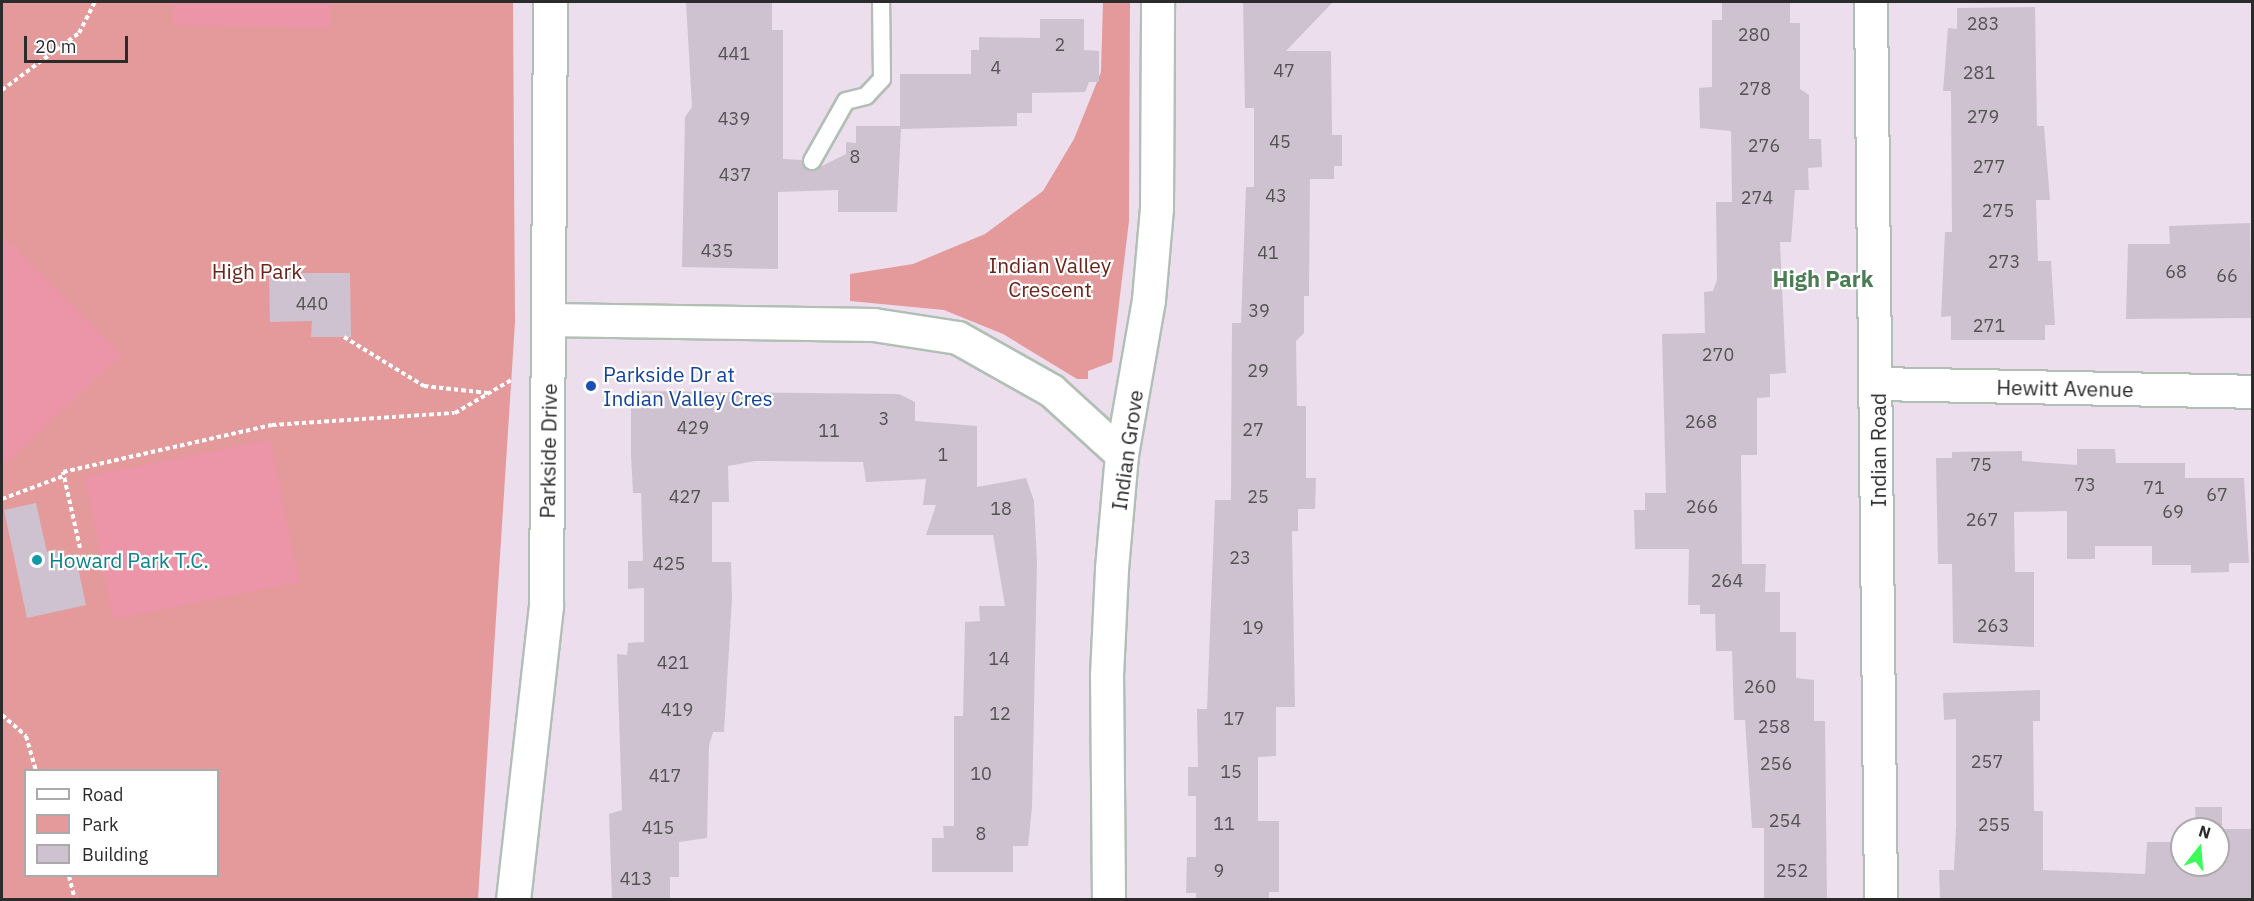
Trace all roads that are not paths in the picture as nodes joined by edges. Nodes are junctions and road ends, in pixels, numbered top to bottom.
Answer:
1 (550, 2) edge
2 (881, 2) edge
3 (1158, 2) edge
4 (1871, 2) edge
5 (812, 161) dead end
6 (548, 321) junction
7 (1878, 384) junction
8 (2253, 392) edge
9 (1122, 455) junction
10 (513, 900) edge
11 (1109, 900) edge
12 (1881, 900) edge

1 - 6 main road, Parkside Drive
2 - 5 lane
3 - 9 street, Indian Grove
4 - 7 street, Indian Road
6 - 9 street
6 - 10 main road, Parkside Drive
7 - 8 street, Hewitt Avenue
7 - 12 street, Indian Road
9 - 11 street, Indian Grove

